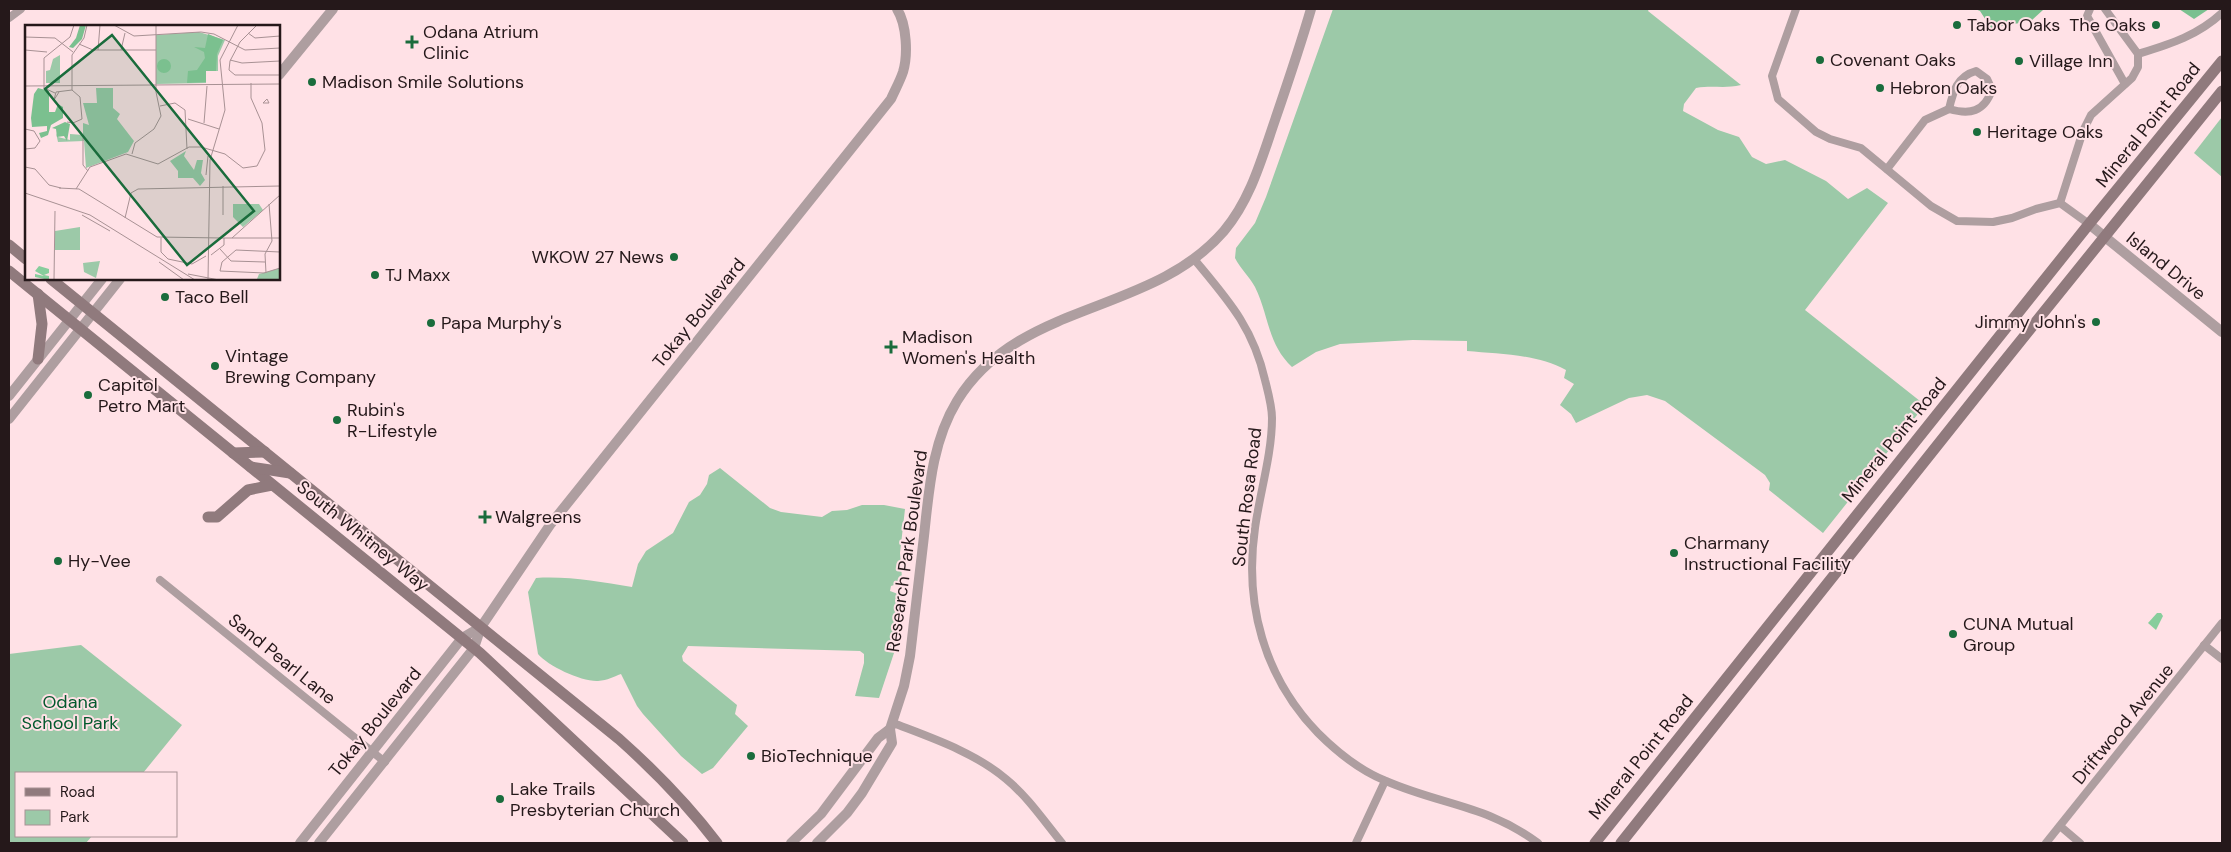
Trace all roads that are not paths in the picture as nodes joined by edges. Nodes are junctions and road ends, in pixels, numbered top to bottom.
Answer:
1 (21, 9) edge
2 (333, 9) edge
3 (897, 9) edge
4 (1311, 9) edge
5 (1796, 9) edge
6 (2090, 9) edge
7 (2105, 9) edge
8 (2222, 14) edge
9 (9, 18) edge
10 (2138, 54) junction
11 (2222, 61) edge
12 (280, 74) edge
13 (2125, 84) junction
14 (2222, 91) edge
15 (1948, 109) junction
16 (1886, 169) junction
17 (2060, 203) junction
18 (2089, 224) junction
19 (2106, 238) junction
20 (9, 245) edge
21 (25, 258) edge
22 (1194, 259) junction
23 (9, 271) edge
24 (52, 280) edge
25 (101, 280) edge
26 (119, 280) edge
27 (38, 294) junction
28 (82, 304) junction
29 (93, 313) junction
30 (69, 320) junction
31 (80, 330) junction
32 (2222, 332) edge
33 (38, 359) junction
34 (9, 396) edge
35 (9, 420) edge
36 (265, 452) junction
37 (233, 453) junction
38 (250, 467) junction
39 (291, 473) junction
40 (272, 484) junction
41 (208, 517) dead end
42 (160, 580) dead end
43 (2222, 623) edge
44 (481, 627) junction
45 (462, 638) junction
46 (2204, 645) junction
47 (474, 648) junction
48 (2222, 659) edge
49 (891, 726) junction
50 (372, 752) junction
51 (385, 762) junction
52 (1385, 781) junction
53 (2060, 826) junction
54 (300, 843) edge
55 (319, 843) edge
56 (683, 843) edge
57 (717, 843) edge
58 (791, 843) edge
59 (817, 843) edge
60 (1062, 843) edge
61 (1356, 843) edge
62 (1538, 843) edge
63 (1595, 843) edge
64 (1621, 843) edge
65 (2046, 843) edge
66 (2080, 843) edge

1 - 9 street
2 - 12 street
3 - 44 street, Tokay Boulevard
4 - 22 street, Research Park Boulevard
5 - 16 street
6 - 13 street
7 - 10 street
8 - 10 street
10 - 13 street
11 - 18 main road, Mineral Point Road
13 - 17 street
14 - 19 main road, Mineral Point Road
15 - 15 street
15 - 16 street
16 - 17 street
17 - 18 street
18 - 19 street, Island Drive
18 - 63 main road, Mineral Point Road
19 - 32 street, Island Drive
19 - 64 main road, Mineral Point Road
20 - 21 main road
22 - 49 street, Research Park Boulevard
22 - 52 street, South Rosa Road
23 - 27 main road, South Whitney Way
24 - 28 main road, South Whitney Way
25 - 28 street
26 - 29 street
27 - 30 main road, South Whitney Way
27 - 33 main road
28 - 29 main road, South Whitney Way
28 - 30 street
29 - 31 street
29 - 36 main road, South Whitney Way
30 - 31 main road, South Whitney Way
30 - 33 street
31 - 35 street
31 - 37 main road, South Whitney Way
33 - 34 street
36 - 37 main road
36 - 39 main road, South Whitney Way
37 - 38 main road, South Whitney Way
38 - 39 main road
38 - 40 main road, South Whitney Way
39 - 44 main road, South Whitney Way
40 - 41 main road
40 - 45 main road, South Whitney Way
42 - 50 street, Sand Pearl Lane
43 - 46 street, Driftwood Avenue
44 - 45 street, Tokay Boulevard
44 - 47 street, Tokay Boulevard
44 - 57 main road, South Whitney Way
45 - 47 main road, South Whitney Way
45 - 50 street, Tokay Boulevard
46 - 48 street
46 - 53 street, Driftwood Avenue
47 - 51 street, Tokay Boulevard
47 - 56 main road, South Whitney Way
49 - 58 street
49 - 59 street, Research Park Boulevard
49 - 60 street
50 - 51 street, Sand Pearl Lane
50 - 54 street, Tokay Boulevard
51 - 55 street, Tokay Boulevard
52 - 61 street
52 - 62 street, South Rosa Road
53 - 65 street, Driftwood Avenue
53 - 66 street

